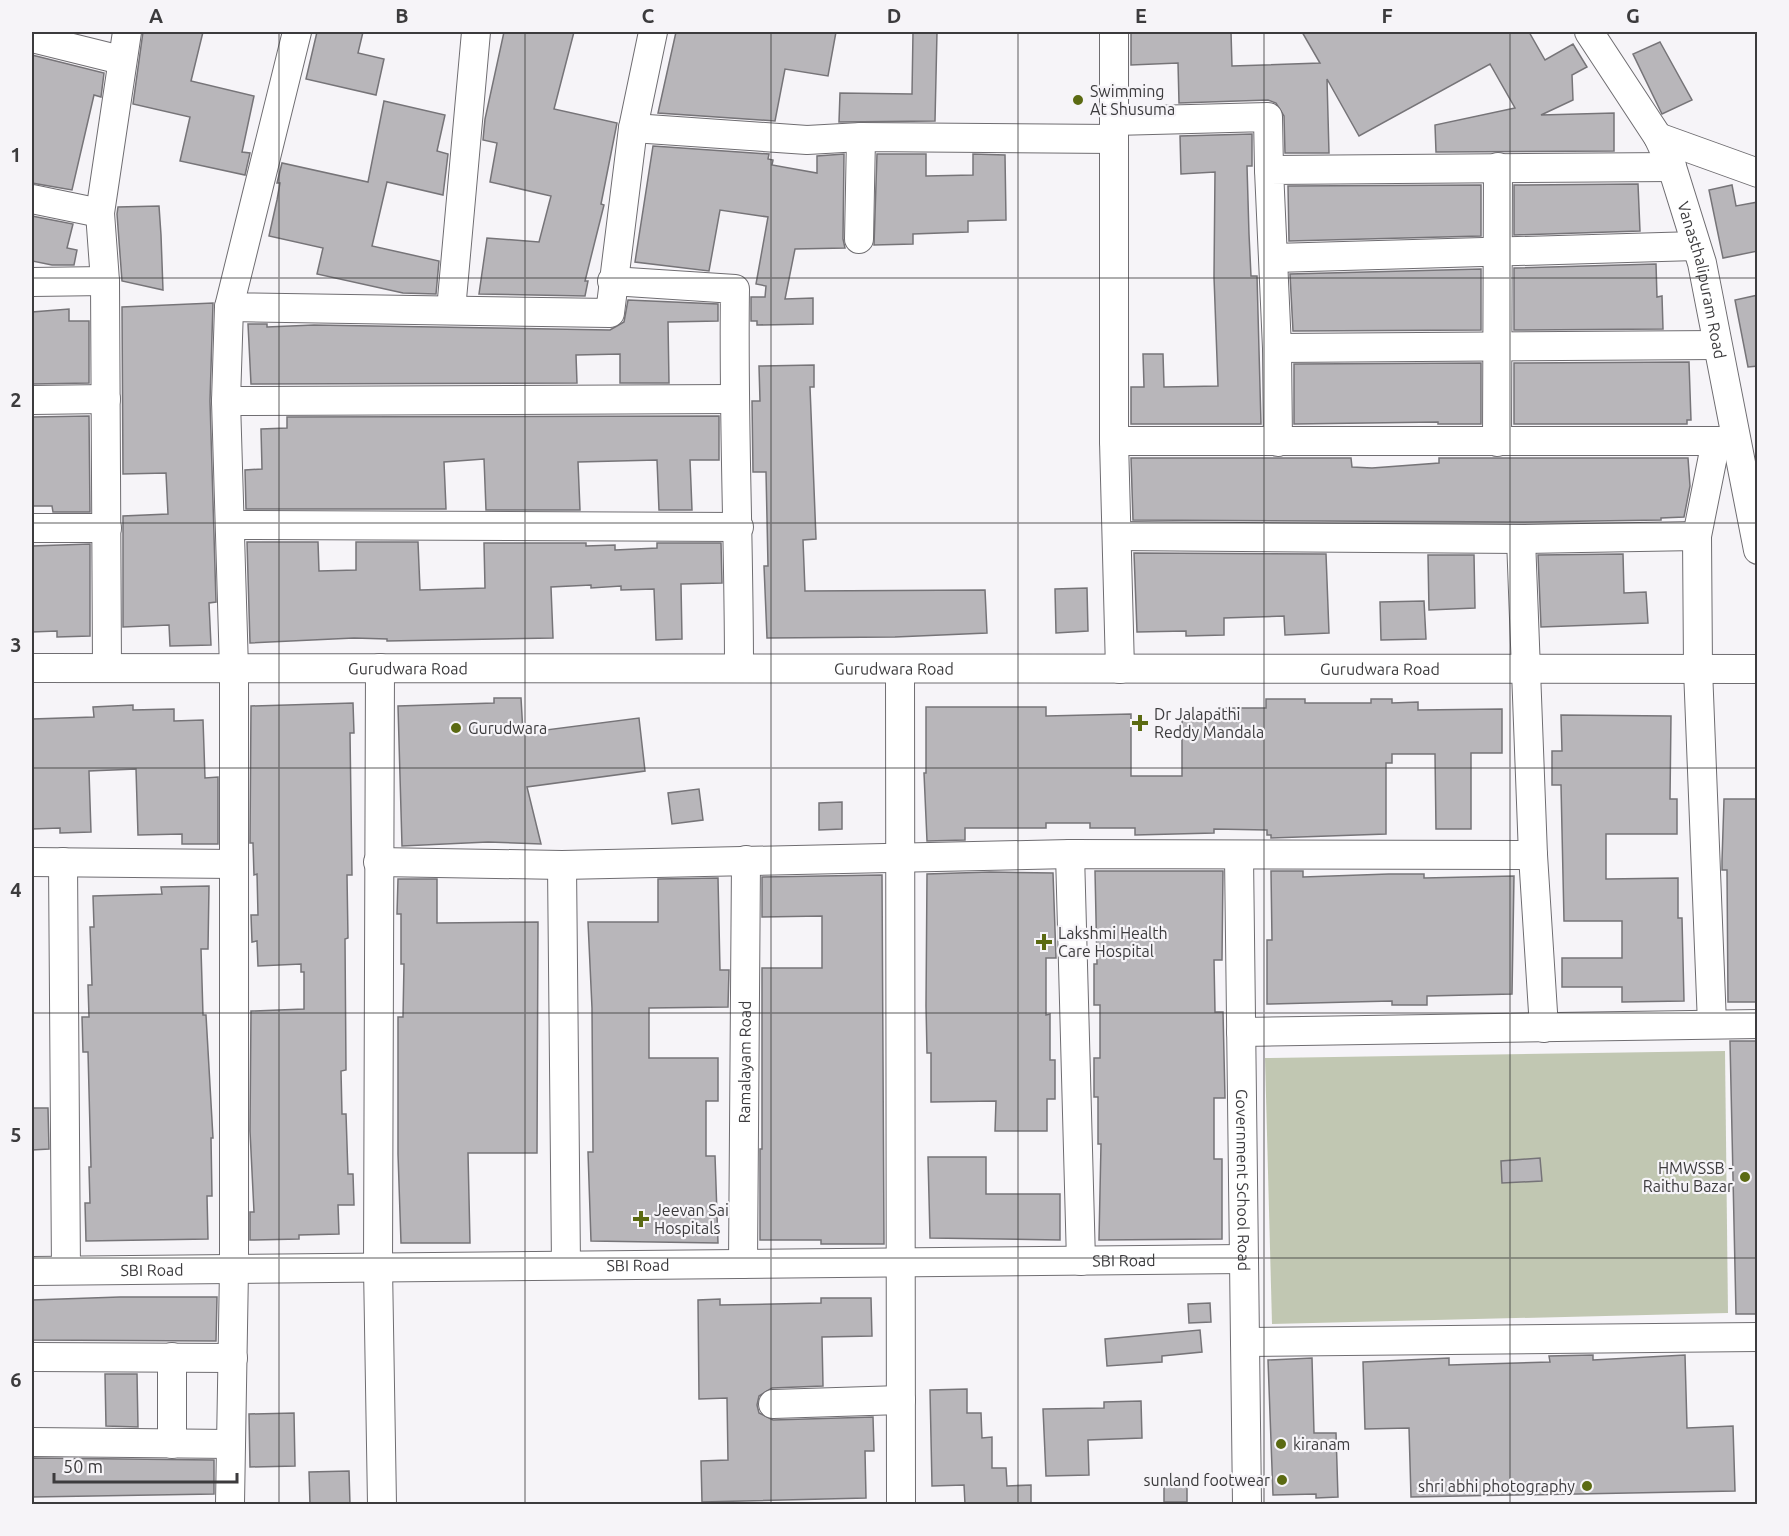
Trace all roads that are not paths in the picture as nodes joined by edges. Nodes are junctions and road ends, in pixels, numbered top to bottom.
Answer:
1 (127, 32) edge
2 (297, 32) edge
3 (476, 32) edge
4 (653, 32) edge
5 (1114, 32) edge
6 (1589, 32) edge
7 (32, 38) edge
8 (121, 60) junction
9 (633, 128) junction
10 (1114, 130) junction
11 (861, 137) junction
12 (1658, 137) junction
13 (1498, 167) junction
14 (1672, 167) junction
15 (1269, 170) junction
16 (1758, 173) edge
17 (32, 199) edge
18 (100, 213) junction
19 (859, 239) dead end
20 (1696, 246) junction
21 (1498, 254) junction
22 (1274, 258) junction
23 (105, 281) junction
24 (612, 281) junction
25 (32, 282) edge
26 (229, 307) junction
27 (452, 310) junction
28 (1497, 345) junction
29 (1717, 345) junction
30 (1277, 348) junction
31 (106, 399) junction
32 (734, 399) junction
33 (32, 400) edge
34 (226, 401) junction
35 (1114, 441) junction
36 (1726, 441) junction
37 (1278, 442) junction
38 (1497, 442) junction
39 (230, 525) junction
40 (739, 526) junction
41 (32, 528) edge
42 (107, 528) junction
43 (1117, 536) junction
44 (1697, 536) junction
45 (1521, 539) junction
46 (1758, 550) edge
47 (32, 668) edge
48 (107, 668) junction
49 (739, 668) junction
50 (234, 669) junction
51 (380, 669) junction
52 (900, 669) junction
53 (1120, 669) junction
54 (1527, 669) junction
55 (1698, 669) junction
56 (1758, 669) edge
57 (1070, 854) junction
58 (1533, 855) junction
59 (1239, 856) junction
60 (746, 860) junction
61 (900, 860) junction
62 (32, 862) edge
63 (63, 862) junction
64 (378, 862) junction
65 (234, 864) junction
66 (562, 865) junction
67 (1712, 1024) junction
68 (1758, 1024) edge
69 (1544, 1028) junction
70 (1241, 1032) junction
71 (1244, 1259) junction
72 (1081, 1261) junction
73 (901, 1262) junction
74 (743, 1264) junction
75 (566, 1265) junction
76 (378, 1268) junction
77 (234, 1269) junction
78 (66, 1270) junction
79 (32, 1271) edge
80 (1758, 1337) edge
81 (1245, 1342) junction
82 (32, 1357) edge
83 (172, 1357) junction
84 (233, 1358) junction
85 (901, 1400) junction
86 (773, 1404) dead end
87 (32, 1443) edge
88 (172, 1444) junction
89 (231, 1444) junction
90 (230, 1504) edge
91 (381, 1504) edge
92 (901, 1504) edge
93 (1247, 1504) edge

1 - 8 street
2 - 26 street
3 - 27 street
4 - 9 street
5 - 10 street
6 - 12 street, Vanasthalipuram Road
7 - 8 street
8 - 18 street
9 - 11 street
9 - 24 street
10 - 11 street
10 - 15 street
10 - 35 street
11 - 19 street
12 - 14 street, Vanasthalipuram Road
12 - 16 street
13 - 14 street
13 - 15 street
13 - 21 street
14 - 20 street, Vanasthalipuram Road
15 - 22 street
17 - 18 street
18 - 23 street
20 - 21 street
20 - 29 street, Vanasthalipuram Road
21 - 22 street
21 - 28 street
22 - 30 street
23 - 25 street
23 - 31 street
24 - 27 street
24 - 32 street
26 - 27 street
26 - 34 street
28 - 29 street
28 - 30 street
28 - 38 street
29 - 36 street, Vanasthalipuram Road
30 - 37 street
31 - 33 street
31 - 42 street
32 - 34 street
32 - 40 street
34 - 39 street
35 - 37 street
35 - 43 street
36 - 38 street
36 - 44 street
36 - 46 street, Vanasthalipuram Road
37 - 38 street
39 - 40 street
39 - 50 street
40 - 49 street
41 - 42 street
42 - 48 street
43 - 45 street
43 - 53 street
44 - 45 street
44 - 55 street
45 - 54 street
47 - 48 street, Gurudwara Road
48 - 50 street, Gurudwara Road
49 - 51 street, Gurudwara Road
49 - 52 street, Gurudwara Road
50 - 51 street, Gurudwara Road
50 - 65 street
51 - 64 street
52 - 53 street, Gurudwara Road
52 - 61 street
53 - 54 street, Gurudwara Road
54 - 55 street, Gurudwara Road
54 - 58 street
55 - 56 street, Gurudwara Road
55 - 67 street
57 - 59 street
57 - 61 street
57 - 72 street
58 - 59 street
58 - 69 street
59 - 70 street, Government School Road
60 - 61 street
60 - 66 street
60 - 74 street, Ramalayam Road
61 - 73 street
62 - 63 street
63 - 65 street
63 - 78 street
64 - 66 street
64 - 76 street
65 - 77 street
66 - 75 street
67 - 68 street
67 - 69 street
69 - 70 street
70 - 71 street, Government School Road
71 - 72 street, SBI Road
71 - 81 street, Government School Road
72 - 73 street, SBI Road
73 - 74 street, SBI Road
73 - 85 street
74 - 75 street, SBI Road
75 - 76 street, SBI Road
76 - 77 street, SBI Road
76 - 91 street
77 - 78 street, SBI Road
77 - 84 street
78 - 79 street, SBI Road
80 - 81 street
81 - 93 street, Government School Road
82 - 83 street
83 - 84 street
83 - 88 street
84 - 89 street
85 - 86 street
85 - 92 street
87 - 88 street
88 - 89 street
89 - 90 street

